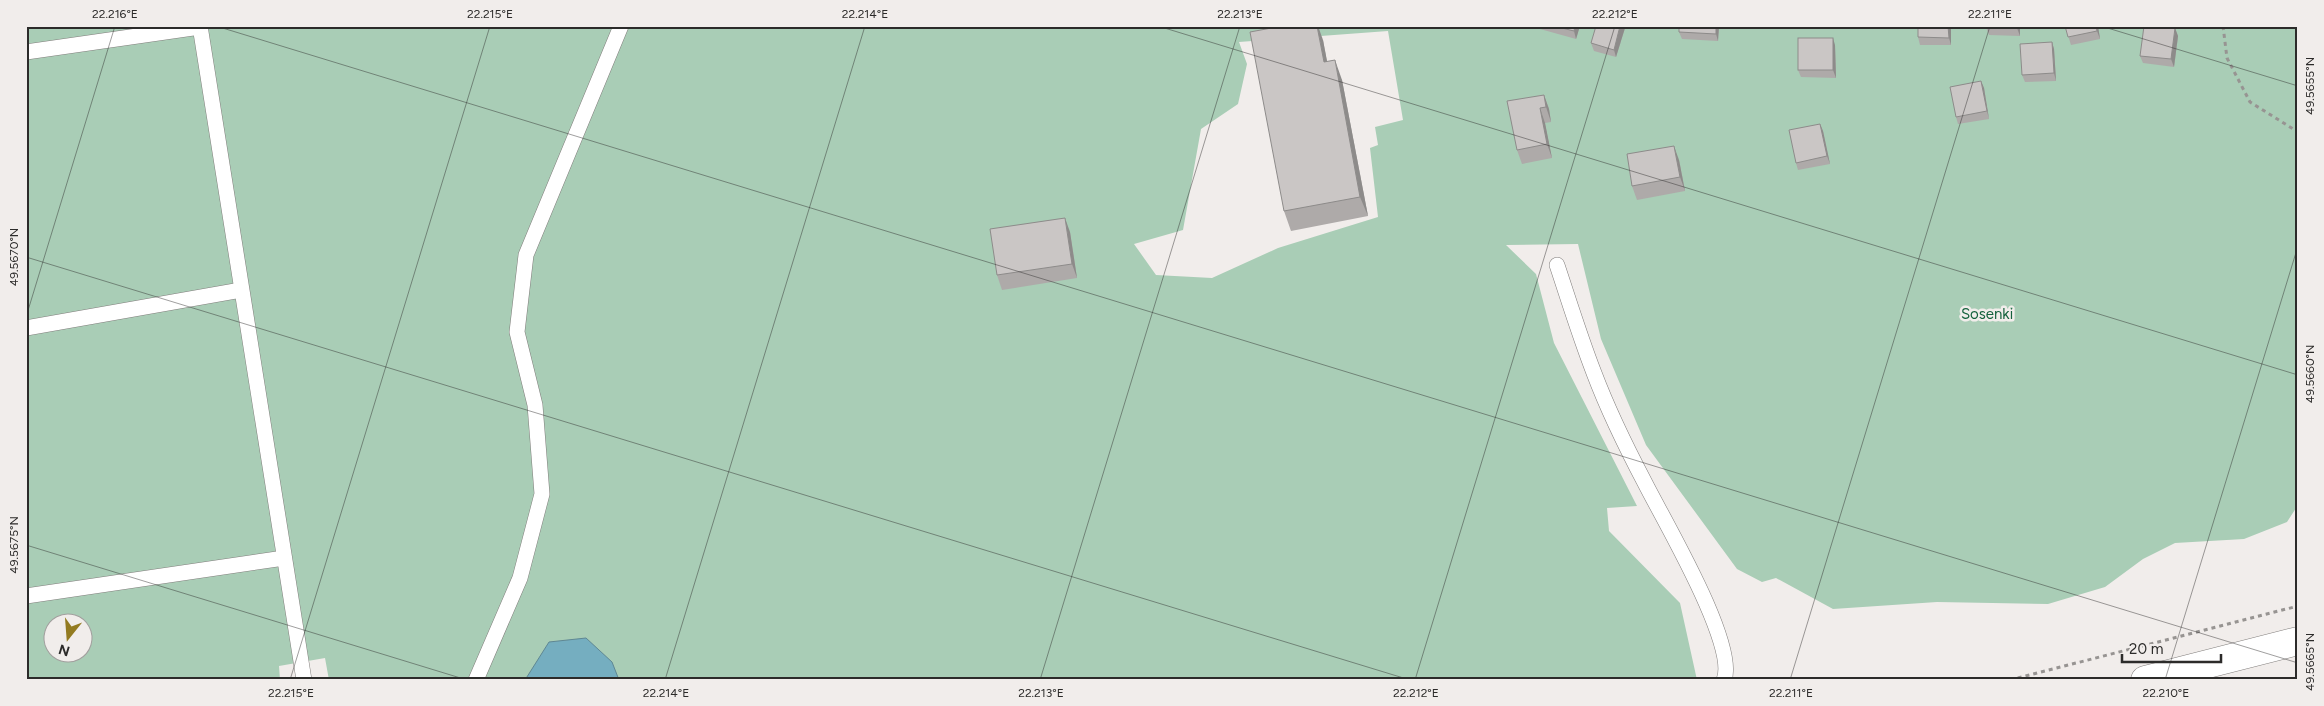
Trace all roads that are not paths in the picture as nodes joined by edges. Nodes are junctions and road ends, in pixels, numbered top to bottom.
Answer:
1 (621, 26) edge
2 (200, 27) edge
3 (26, 52) edge
4 (1557, 265) dead end
5 (242, 290) junction
6 (26, 328) edge
7 (284, 558) junction
8 (26, 596) edge
9 (2298, 642) edge
10 (304, 680) edge
11 (476, 680) edge
12 (1724, 680) edge
13 (2145, 680) edge

1 - 11 lane
2 - 3 lane
2 - 5 lane
4 - 12 lane
5 - 6 lane
5 - 7 lane
7 - 8 lane
7 - 10 lane
9 - 13 street

